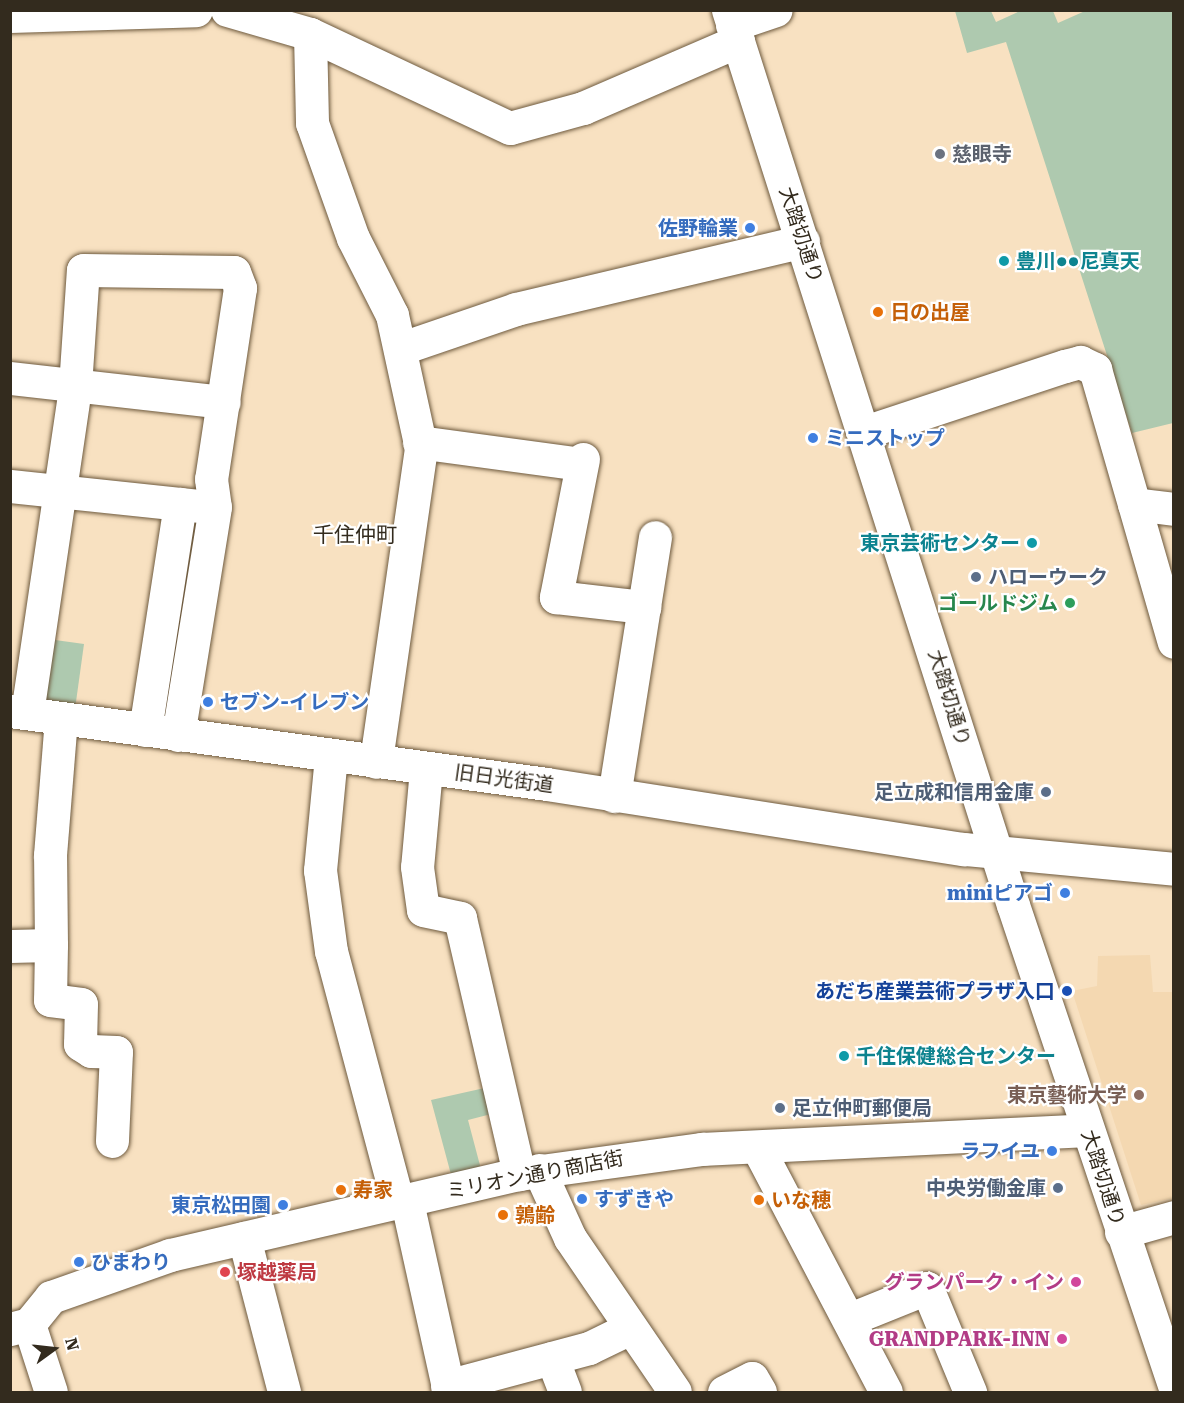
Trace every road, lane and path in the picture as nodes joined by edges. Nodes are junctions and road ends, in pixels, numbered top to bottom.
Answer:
1 (196, 10) edge
2 (228, 10) edge
3 (776, 10) edge
4 (10, 16) edge
5 (292, 24) edge
6 (733, 25) edge
7 (803, 241) junction
8 (402, 348) junction
9 (10, 378) edge
10 (75, 386) junction
11 (224, 402) junction
12 (865, 432) junction
13 (419, 442) junction
14 (10, 486) edge
15 (59, 491) junction
16 (180, 504) junction
17 (1134, 504) junction
18 (215, 507) junction
19 (1173, 509) edge
20 (656, 537) dead end
21 (644, 607) junction
22 (1173, 642) edge
23 (19, 712) edge
24 (61, 718) junction
25 (145, 730) junction
26 (178, 735) junction
27 (331, 756) junction
28 (376, 762) junction
29 (426, 769) junction
30 (614, 796) junction
31 (996, 854) junction
32 (1173, 869) edge
33 (51, 945) junction
34 (10, 946) edge
35 (1087, 1130) junction
36 (112, 1141) dead end
37 (759, 1150) junction
38 (529, 1172) junction
39 (402, 1201) junction
40 (1173, 1217) edge
41 (1121, 1232) junction
42 (244, 1238) junction
43 (850, 1319) junction
44 (20, 1327) edge
45 (630, 1328) junction
46 (552, 1358) junction
47 (1173, 1385) edge
48 (448, 1389) edge
49 (879, 1390) edge
50 (51, 1392) edge
51 (284, 1392) edge
52 (564, 1392) edge
53 (675, 1392) edge
54 (724, 1392) edge
55 (760, 1392) edge
56 (970, 1392) edge

1 - 4 street
2 - 5 street
3 - 6 street
5 - 6 street
5 - 8 street
6 - 7 street, 大踏切通り
7 - 8 street
7 - 12 street, 大踏切通り
8 - 13 street
9 - 10 street
10 - 11 street
10 - 11 street
10 - 15 street
11 - 18 street
12 - 17 street
12 - 31 street, 大踏切通り
13 - 21 street
13 - 28 street
14 - 15 street
15 - 16 street
15 - 23 street
16 - 18 street
16 - 25 street
17 - 19 street
17 - 22 street
18 - 26 street
20 - 21 street
21 - 30 street
23 - 24 street, 旧日光街道
24 - 25 street, 旧日光街道
24 - 33 street
25 - 26 street, 旧日光街道
26 - 27 street, 旧日光街道
27 - 28 street, 旧日光街道
27 - 39 street
28 - 29 street, 旧日光街道
29 - 30 street, 旧日光街道
29 - 38 street
30 - 31 street, 旧日光街道
31 - 32 street, 旧日光街道
31 - 35 street, 大踏切通り
33 - 34 street
33 - 36 street
35 - 37 street, ミリオン通り商店街
35 - 41 street, 大踏切通り
37 - 38 street, ミリオン通り商店街
37 - 43 street
38 - 39 street, ミリオン通り商店街
38 - 45 street
39 - 42 street, ミリオン通り商店街
39 - 48 street
40 - 41 street
41 - 47 street, 大踏切通り
42 - 44 street, ミリオン通り商店街
42 - 51 street
43 - 49 street
43 - 56 street
44 - 50 street
45 - 46 street
45 - 53 street
46 - 48 street
46 - 52 street
54 - 55 street

